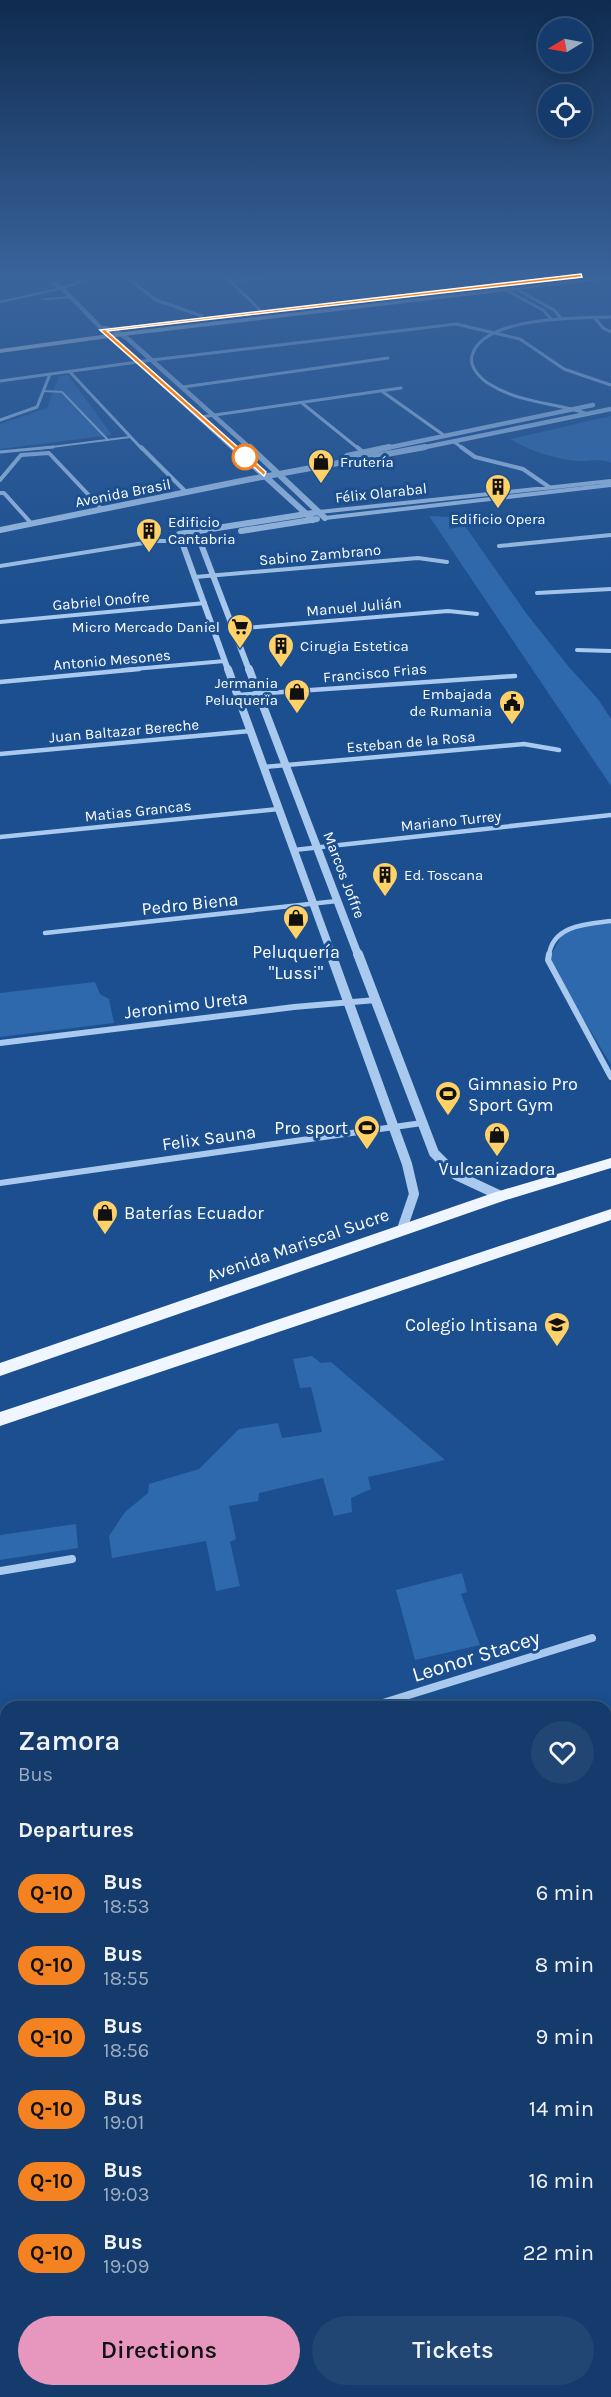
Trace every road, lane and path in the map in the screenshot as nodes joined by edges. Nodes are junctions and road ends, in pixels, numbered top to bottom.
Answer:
1 (44, 388) edge
2 (85, 388) edge
3 (169, 388) edge
4 (184, 388) edge
5 (401, 388) dead end
6 (497, 388) edge
7 (43, 391) junction
8 (382, 392) junction
9 (611, 402) edge
10 (302, 403) junction
11 (576, 409) junction
12 (611, 409) edge
13 (588, 414) junction
14 (215, 415) junction
15 (201, 417) junction
16 (0, 420) edge
17 (445, 436) junction
18 (130, 437) junction
19 (108, 440) junction
20 (454, 442) junction
21 (31, 451) junction
22 (0, 452) edge
23 (363, 452) junction
24 (278, 473) junction
25 (266, 476) junction
26 (0, 480) edge
27 (611, 481) edge
28 (611, 485) edge
29 (549, 487) junction
30 (0, 493) edge
31 (187, 493) junction
32 (102, 509) junction
33 (318, 512) junction
34 (306, 513) junction
35 (325, 518) junction
36 (312, 520) junction
37 (31, 523) junction
38 (0, 530) edge
39 (197, 535) junction
40 (611, 535) edge
41 (180, 537) junction
42 (156, 541) junction
43 (499, 546) dead end
44 (447, 562) dead end
45 (0, 566) edge
46 (212, 576) junction
47 (195, 577) junction
48 (611, 589) edge
49 (537, 593) dead end
50 (205, 603) junction
51 (477, 614) dead end
52 (0, 622) edge
53 (233, 629) junction
54 (577, 650) dead end
55 (611, 651) edge
56 (225, 661) junction
57 (515, 676) dead end
58 (0, 682) edge
59 (257, 694) junction
60 (238, 695) junction
61 (250, 731) junction
62 (559, 750) dead end
63 (0, 754) edge
64 (285, 765) junction
65 (264, 766) junction
66 (279, 809) junction
67 (611, 815) edge
68 (0, 837) edge
69 (318, 848) junction
70 (294, 850) junction
71 (337, 901) junction
72 (313, 904) junction
73 (611, 921) edge
74 (45, 933) dead end
75 (376, 1000) junction
76 (349, 1003) junction
77 (0, 1043) edge
78 (611, 1077) edge
79 (422, 1123) junction
80 (394, 1127) junction
81 (611, 1163) edge
82 (0, 1183) edge
83 (501, 1196) junction
84 (611, 1214) edge
85 (402, 1229) junction
86 (0, 1370) edge
87 (0, 1419) edge
88 (72, 1559) dead end
89 (0, 1571) edge
90 (592, 1638) dead end
91 (397, 1701) edge

1 - 7 street
2 - 18 street
3 - 15 street
4 - 14 street
5 - 8 street
6 - 11 street
7 - 16 street
7 - 19 street
8 - 10 street
8 - 17 street
9 - 11 street, Avenida Brasil
10 - 14 street
10 - 23 street
11 - 13 street
11 - 17 street, Avenida Brasil
12 - 13 street, Avenida Brasil
13 - 20 street, Avenida Brasil
14 - 15 street
14 - 24 street
15 - 25 street
17 - 23 street, Avenida Brasil
18 - 19 street
18 - 31 street
19 - 21 street
20 - 24 street, Avenida Brasil
20 - 29 street
21 - 22 street
21 - 26 street
21 - 32 street
23 - 24 street, Avenida Brasil
24 - 25 street, Avenida Brasil
24 - 33 street
25 - 31 street, Avenida Brasil
25 - 34 street
27 - 29 street, Félix Olarabal
28 - 35 street, Félix Olarabal
29 - 33 street, Félix Olarabal
30 - 37 street
31 - 32 street, Avenida Brasil
32 - 37 street, Avenida Brasil
33 - 34 street, Félix Olarabal
33 - 35 street
34 - 36 street
34 - 39 street, Félix Olarabal
35 - 36 street, Félix Olarabal
36 - 39 street, Félix Olarabal
37 - 38 street, Avenida Brasil
39 - 41 street, Félix Olarabal
39 - 46 street, Marcos Joffre
40 - 43 street
41 - 42 street, Félix Olarabal
41 - 42 street, Félix Olarabal
41 - 47 street
42 - 45 street, Félix Olarabal
44 - 46 street, Sabino Zambrano
46 - 47 street, Sabino Zambrano
46 - 53 street, Marcos Joffre
47 - 50 street
48 - 49 street
50 - 52 street, Gabriel Onofre
50 - 56 street
51 - 53 street, Manuel Julián
53 - 59 street, Marcos Joffre
54 - 55 street
56 - 58 street, Antonio Mesones
56 - 60 street
57 - 59 street, Francisco Frias
59 - 60 street, Francisco Frias
59 - 64 street, Marcos Joffre
60 - 61 street
61 - 63 street, Juan Baltazar Bereche
61 - 65 street
62 - 64 street, Esteban de la Rosa
64 - 65 street, Esteban de la Rosa
64 - 69 street, Marcos Joffre
65 - 66 street
66 - 68 street, Matias Grancas
66 - 70 street
67 - 69 street, Mariano Turrey
69 - 70 street, Mariano Turrey
69 - 71 street, Marcos Joffre
70 - 72 street
71 - 72 street, Pedro Biena
71 - 75 street, Marcos Joffre
72 - 74 street, Pedro Biena
72 - 76 street
73 - 78 street
75 - 76 street, Jeronimo Ureta
75 - 79 street, Marcos Joffre
76 - 77 street, Jeronimo Ureta
76 - 80 street
79 - 80 street, Felix Sauna
79 - 83 street, Marcos Joffre
80 - 82 street, Felix Sauna
80 - 85 street
81 - 83 main road, Avenida Mariscal Sucre
83 - 85 main road, Avenida Mariscal Sucre
84 - 87 main road
85 - 86 main road, Avenida Mariscal Sucre
88 - 89 street
90 - 91 street, Leonor Stacey

